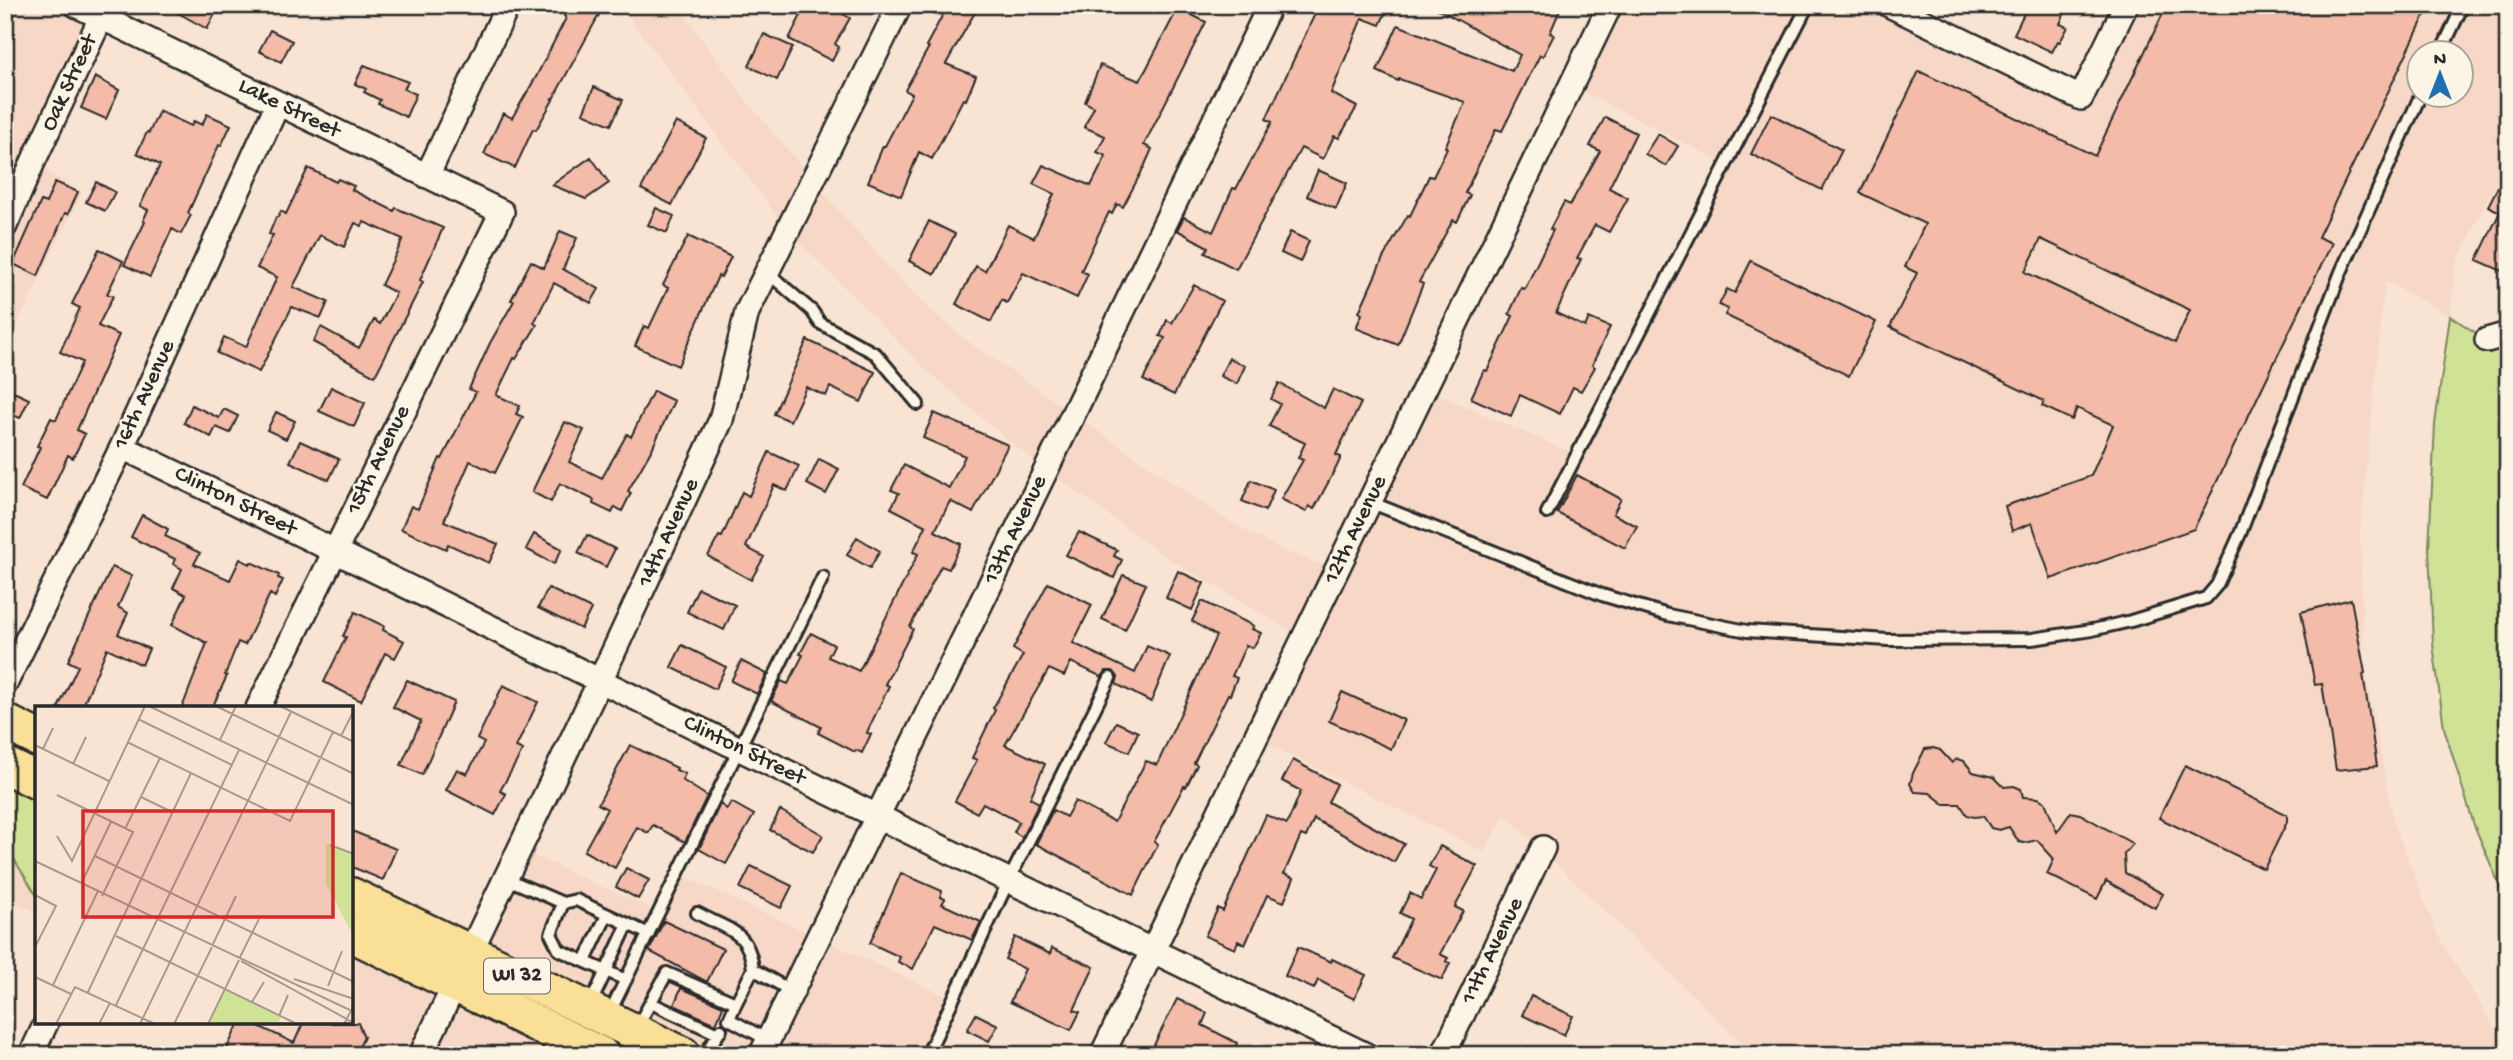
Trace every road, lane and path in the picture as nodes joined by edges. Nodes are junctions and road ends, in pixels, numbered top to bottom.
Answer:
1 (76, 5) edge
2 (508, 5) edge
3 (1269, 5) edge
4 (1610, 5) edge
5 (1808, 5) edge
6 (1889, 5) edge
7 (2126, 5) edge
8 (2463, 5) edge
9 (899, 6) edge
10 (104, 11) edge
11 (2448, 38) edge
12 (278, 103) junction
13 (2415, 108) edge
14 (427, 176) junction
15 (502, 212) joint
16 (5, 226) edge
17 (766, 272) junction
18 (918, 404) dead end
19 (122, 447) junction
20 (1370, 502) junction
21 (1547, 513) dead end
22 (334, 551) junction
23 (823, 577) dead end
24 (1110, 678) dead end
25 (600, 681) junction
26 (5, 684) edge
27 (259, 706) edge
28 (5, 722) edge
29 (35, 737) edge
30 (741, 749) junction
31 (5, 765) edge
32 (35, 780) edge
33 (877, 816) junction
34 (1543, 848) dead end
35 (505, 878) junction
36 (1009, 880) junction
37 (354, 896) edge
38 (563, 903) junction
39 (697, 913) dead end
40 (607, 915) junction
41 (628, 924) junction
42 (649, 934) junction
43 (354, 935) edge
44 (1154, 951) junction
45 (585, 961) junction
46 (462, 968) junction
47 (752, 969) junction
48 (606, 971) junction
49 (626, 979) junction
50 (791, 991) junction
51 (651, 1003) junction
52 (736, 1003) junction
53 (729, 1019) junction
54 (610, 1020) junction
55 (45, 1025) edge
56 (718, 1034) junction
57 (765, 1047) edge
58 (31, 1055) edge
59 (421, 1055) edge
60 (601, 1055) edge
61 (683, 1055) edge
62 (704, 1055) edge
63 (927, 1055) edge
64 (1102, 1055) edge
65 (1367, 1055) edge
66 (1443, 1055) edge

1 - 10 street, Lake Street
2 - 14 street
3 - 33 street, 13th Avenue
4 - 20 street, 12th Avenue
5 - 21 lane
6 - 7 street
8 - 11 lane
9 - 17 street, 14th Avenue
10 - 12 street, Lake Street
10 - 16 street, Oak Street
12 - 14 street, Lake Street
12 - 19 street, 16th Avenue
13 - 20 lane
14 - 15 street, Lake Street
15 - 22 street, 15th Avenue
17 - 18 lane
17 - 25 street, 14th Avenue
19 - 22 street, Clinton Street
19 - 26 street, 16th Avenue
20 - 44 street, 12th Avenue
22 - 25 street, Clinton Street
22 - 27 street, 15th Avenue
23 - 30 lane
24 - 36 lane
25 - 30 street, Clinton Street
25 - 35 street, 14th Avenue
28 - 29 main road
30 - 33 street, Clinton Street
30 - 42 lane
31 - 32 main road
33 - 36 street, Clinton Street
33 - 50 street, 13th Avenue
34 - 66 street, 11th Avenue
35 - 38 lane
35 - 46 street, 14th Avenue
36 - 44 street, Clinton Street
36 - 63 lane
37 - 46 main road, WI 32
38 - 40 lane
38 - 45 lane
39 - 47 lane
40 - 41 lane
40 - 45 lane
41 - 42 lane
41 - 48 lane
42 - 49 lane
43 - 46 main road, WI 32
44 - 64 street, 12th Avenue
44 - 65 street, Clinton Street
45 - 48 lane
46 - 54 main road, WI 32
46 - 59 street, 14th Avenue
46 - 60 main road, WI 32
47 - 50 lane
47 - 52 lane
48 - 49 lane
48 - 54 lane
49 - 54 lane
50 - 57 street, 13th Avenue
51 - 52 lane
51 - 54 lane
51 - 56 lane
52 - 53 lane
53 - 56 lane
53 - 57 lane
54 - 61 main road, WI 32
55 - 58 street
56 - 62 lane

